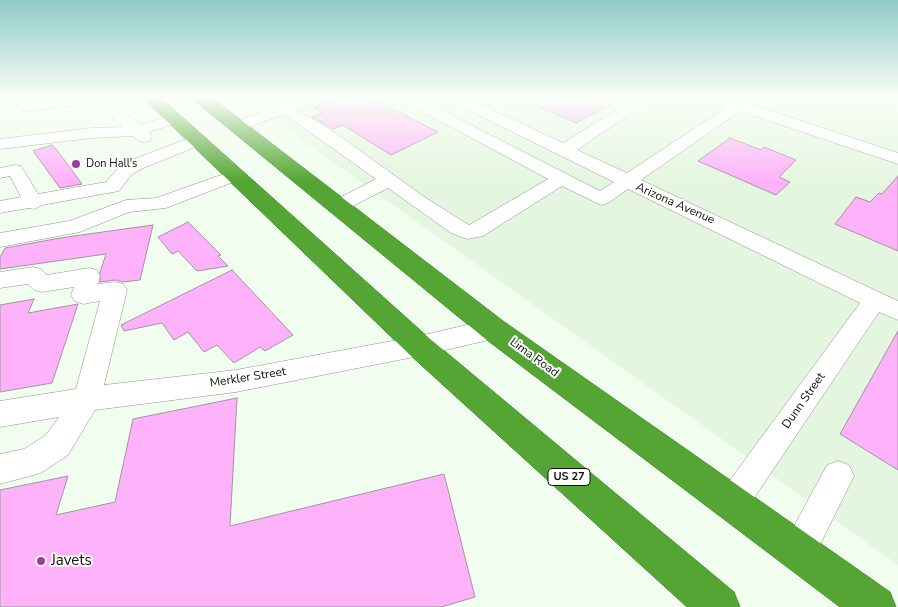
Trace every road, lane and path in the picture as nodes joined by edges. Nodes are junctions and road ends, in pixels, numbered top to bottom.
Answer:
1 (17, 125) edge
2 (131, 125) edge
3 (154, 125) edge
4 (181, 125) edge
5 (311, 125) edge
6 (466, 125) edge
7 (515, 125) edge
8 (601, 125) edge
9 (709, 125) edge
10 (796, 125) edge
11 (238, 126) edge
12 (137, 131) junction
13 (197, 140) junction
14 (6, 143) edge
15 (563, 150) junction
16 (162, 154) junction
17 (898, 159) edge
18 (0, 161) edge
19 (0, 173) edge
20 (235, 175) junction
21 (561, 179) junction
22 (390, 180) junction
23 (626, 181) junction
24 (112, 187) junction
25 (34, 203) junction
26 (340, 205) junction
27 (126, 206) junction
28 (0, 207) edge
29 (0, 240) edge
30 (0, 280) edge
31 (887, 305) edge
32 (494, 329) junction
33 (420, 346) junction
34 (86, 399) junction
35 (0, 414) edge
36 (0, 469) edge
37 (838, 476) dead end
38 (732, 502) junction
39 (799, 551) junction
40 (719, 607) edge
41 (875, 607) edge

1 - 14 street
2 - 12 street
3 - 12 street
4 - 13 highway, US 27
5 - 22 street
6 - 21 street
7 - 15 street, Arizona Avenue
8 - 15 street
9 - 23 street
10 - 17 street
11 - 26 highway, Lima Road
12 - 14 street
12 - 16 street
13 - 16 street
13 - 20 highway, US 27
14 - 18 street
15 - 23 street, Arizona Avenue
16 - 24 street
19 - 25 street
20 - 27 street
20 - 33 highway, US 27
21 - 22 street
21 - 23 street
22 - 26 street
23 - 31 street, Arizona Avenue
24 - 25 street
24 - 27 street
25 - 28 street
26 - 32 highway, Lima Road
27 - 29 street
30 - 34 street
31 - 38 street, Dunn Street
32 - 33 street, Merkler Street
32 - 38 highway, Lima Road
33 - 34 street, Merkler Street
33 - 40 highway, US 27
34 - 35 street, Merkler Street
34 - 36 street
37 - 39 street
38 - 39 highway, Lima Road
39 - 41 highway, Lima Road

